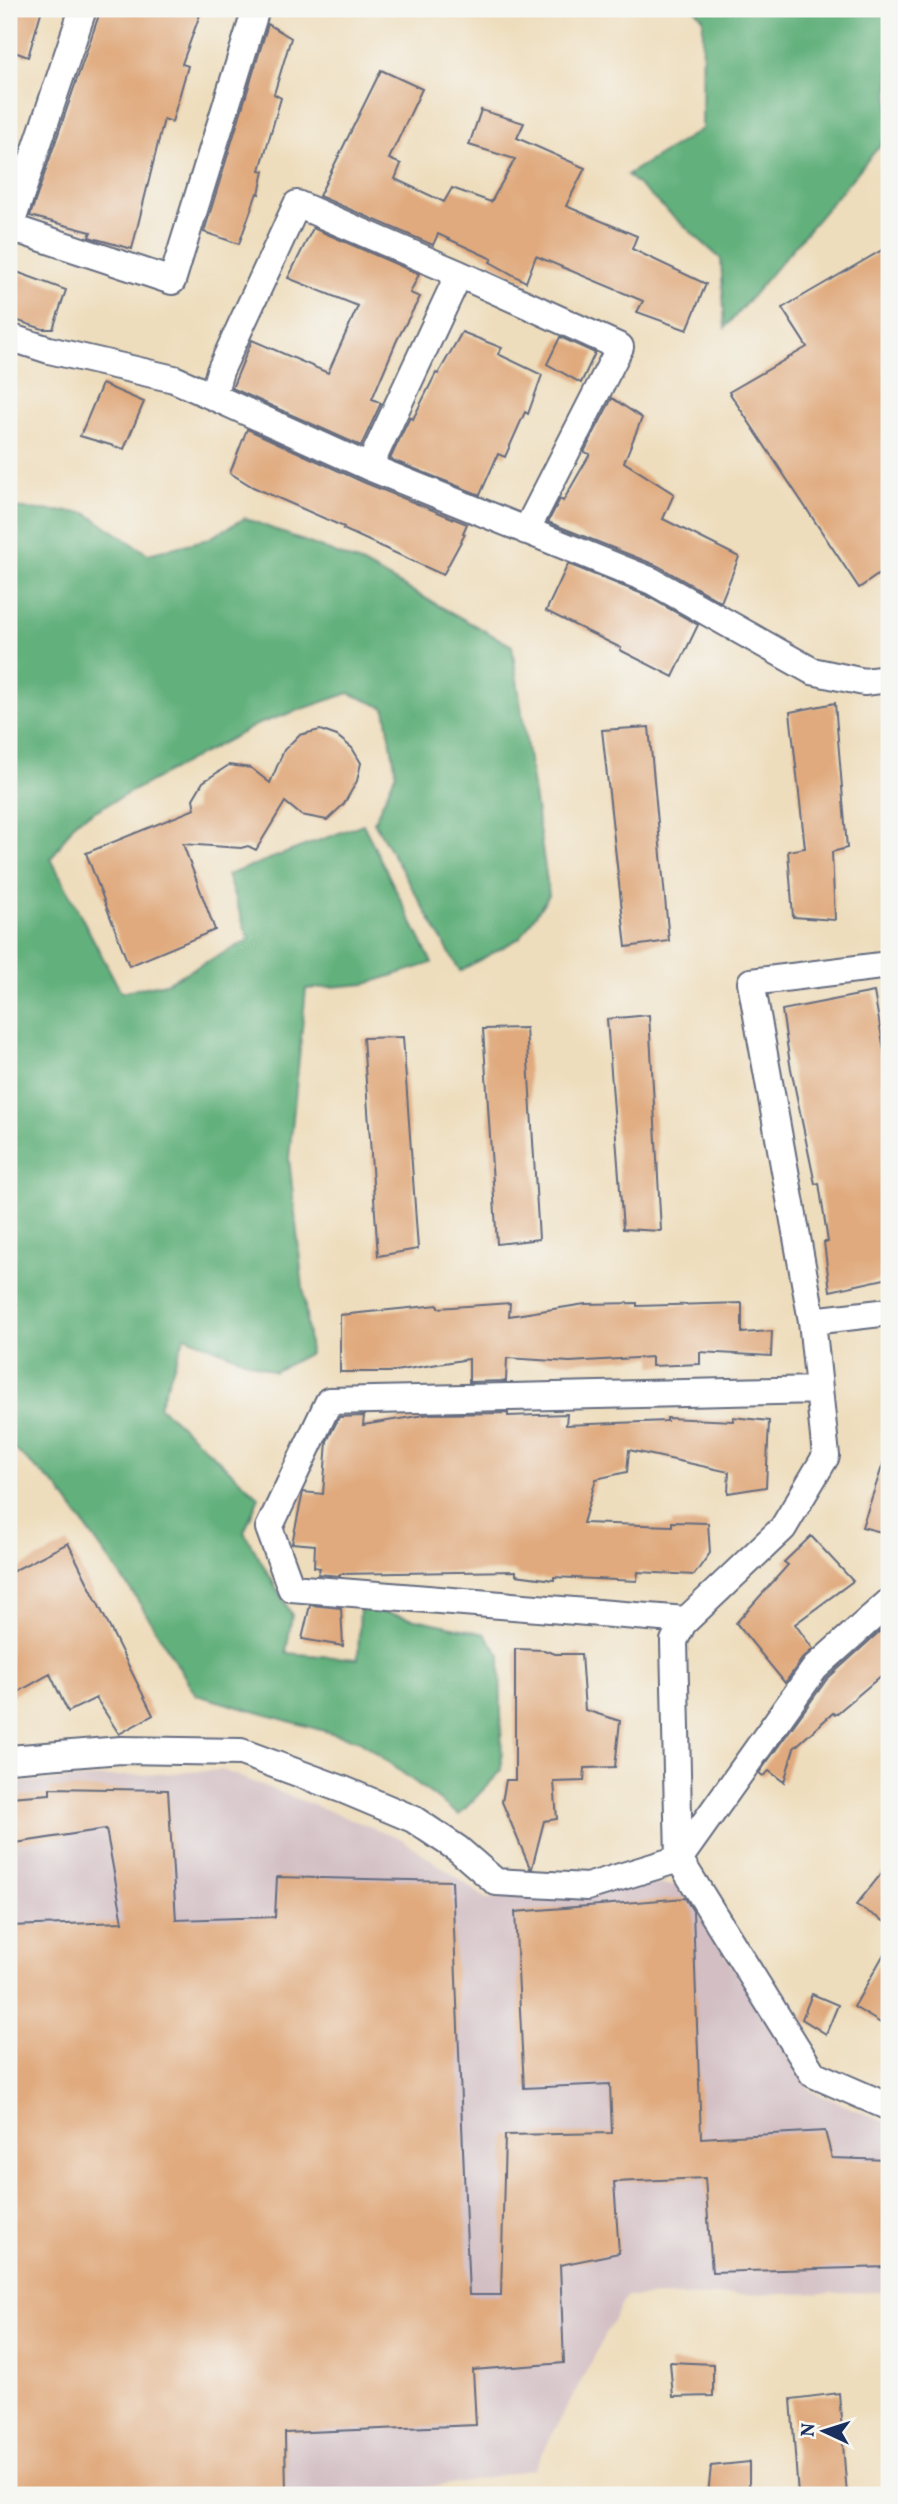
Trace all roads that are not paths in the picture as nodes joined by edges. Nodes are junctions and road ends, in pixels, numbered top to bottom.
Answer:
1 (83, 9) edge
2 (256, 9) edge
3 (9, 227) edge
4 (460, 274) junction
5 (9, 337) edge
6 (213, 396) junction
7 (369, 467) junction
8 (526, 531) junction
9 (889, 679) edge
10 (889, 965) edge
11 (889, 1312) edge
12 (812, 1321) junction
13 (819, 1390) junction
14 (889, 1602) edge
15 (686, 1620) junction
16 (9, 1759) edge
17 (679, 1859) junction
18 (889, 2107) edge

1 - 3 street
2 - 3 street
4 - 6 street
4 - 7 street
4 - 8 street
5 - 6 street
6 - 7 street
7 - 8 street
8 - 9 street
10 - 12 street
11 - 12 street
12 - 13 street
13 - 15 street
13 - 15 street
14 - 17 street
15 - 17 street
16 - 17 street
17 - 18 street

